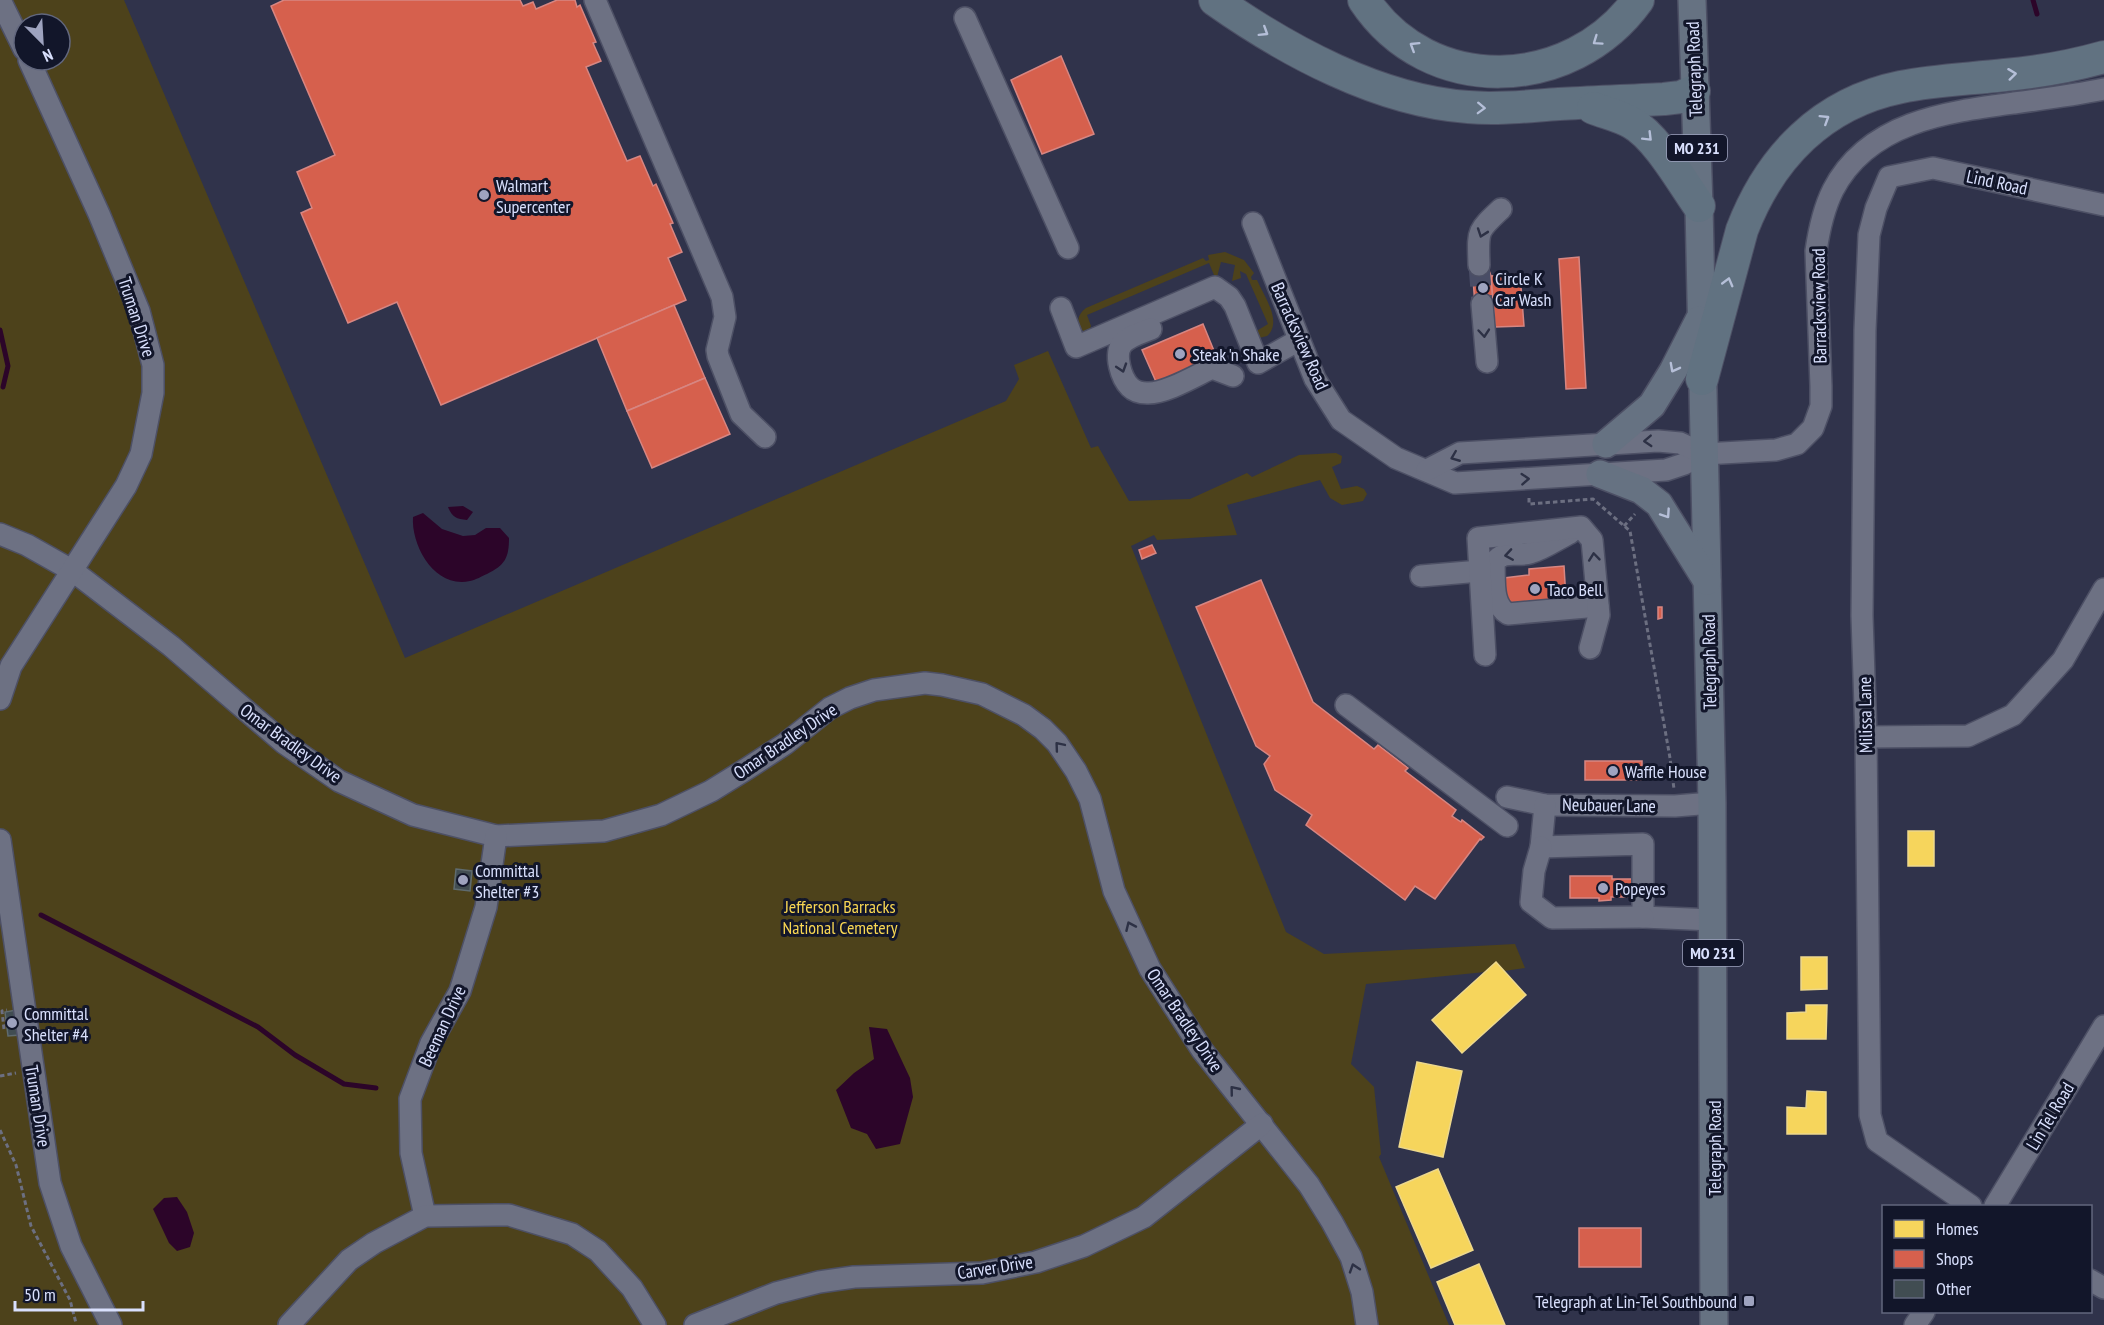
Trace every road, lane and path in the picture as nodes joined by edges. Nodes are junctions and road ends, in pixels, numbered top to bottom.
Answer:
1 (0, 0) edge
2 (595, 0) edge
3 (1215, 0) edge
4 (1364, 0) edge
5 (1638, 0) edge
6 (1692, 0) edge
7 (965, 18) dead end
8 (12, 24) edge
9 (2104, 57) edge
10 (34, 72) edge
11 (2104, 89) edge
12 (1694, 91) junction
13 (1578, 103) junction
14 (1889, 177) joint
15 (2104, 205) edge
16 (1699, 206) junction
17 (1502, 208) dead end
18 (1253, 224) dead end
19 (1068, 248) dead end
20 (1479, 265) tunnel mouth
21 (1229, 297) junction
22 (1482, 304) tunnel mouth
23 (1060, 308) dead end
24 (1701, 316) junction
25 (1299, 340) junction
26 (1487, 363) dead end
27 (1233, 376) dead end
28 (1702, 379) junction
29 (765, 437) dead end
30 (1606, 444) junction
31 (1704, 454) junction
32 (1427, 470) junction
33 (1600, 474) junction
34 (1527, 479) junction
35 (1638, 511) dead end
36 (1624, 526) junction
37 (1581, 527) junction
38 (0, 534) edge
39 (73, 571) junction
40 (1480, 571) junction
41 (1421, 576) dead end
42 (1707, 582) junction
43 (2104, 590) edge
44 (1599, 611) junction
45 (1483, 625) junction
46 (1590, 648) dead end
47 (1485, 656) dead end
48 (0, 699) edge
49 (1346, 705) dead end
50 (1866, 737) junction
51 (1507, 797) dead end
52 (1712, 803) junction
53 (1545, 805) junction
54 (1675, 806) junction
55 (1508, 826) dead end
56 (496, 836) junction
57 (0, 840) edge
58 (1540, 854) junction
59 (1643, 910) junction
60 (1713, 920) junction
61 (2104, 1026) edge
62 (1262, 1124) junction
63 (0, 1130) edge
64 (1970, 1205) edge
65 (1996, 1205) edge
66 (425, 1216) junction
67 (76, 1323) dead end
68 (111, 1325) edge
69 (289, 1325) edge
70 (655, 1325) edge
71 (695, 1325) edge
72 (1367, 1325) edge
73 (1714, 1325) edge

1 - 8 street
2 - 29 street
3 -> 13 highway
5 -> 4 highway
6 - 12 main road, Telegraph Road / MO 231
7 - 19 street
28 -> 9 highway
10 - 39 street, Truman Drive
11 - 31 street, Barracksview Road
12 - 13 highway
12 - 16 main road, Telegraph Road / MO 231
13 -> 16 highway
14 - 15 street, Lind Road
14 - 50 street, Milissa Lane
16 - 24 main road, Telegraph Road / MO 231
17 -> 20 street
18 - 25 street, Barracksview Road
21 - 23 street
21 - 25 street
21 -> 27 street
22 -> 26 street
24 - 28 main road, Telegraph Road / MO 231
24 -> 30 main road
25 - 32 street, Barracksview Road
28 - 31 main road, Telegraph Road / MO 231
31 -> 30 street, Barracksview Road
30 -> 32 street, Barracksview Road
31 - 33 street, Barracksview Road
31 - 42 main road, Telegraph Road / MO 231
32 -> 34 street, Barracksview Road
33 - 34 street, Barracksview Road
33 -> 42 main road
34 - 36 path
35 - 36 path
36 - 54 path
37 - 40 street
44 -> 37 street
37 -> 44 street
38 - 39 street, Omar Bradley Drive
39 - 48 street, Truman Drive
39 - 56 street, Omar Bradley Drive
40 - 41 street
40 - 45 street
42 - 52 main road, Telegraph Road / MO 231
43 - 50 street
44 - 45 street
44 - 46 street
45 - 47 street
49 - 55 street
50 - 64 street, Milissa Lane
51 - 53 street, Neubauer Lane
52 - 54 street, Neubauer Lane
52 - 60 main road, Telegraph Road / MO 231
53 - 54 street, Neubauer Lane
53 - 58 street
62 -> 56 street, Omar Bradley Drive
56 - 66 street, Beeman Drive
57 - 68 street, Truman Drive
58 - 59 street
58 - 59 street
59 - 60 street
60 - 73 main road, Telegraph Road / MO 231
61 - 65 street, Lin Tel Road
62 - 71 street, Carver Drive
72 -> 62 street, Omar Bradley Drive
63 - 67 path
66 - 69 street
66 - 70 street

